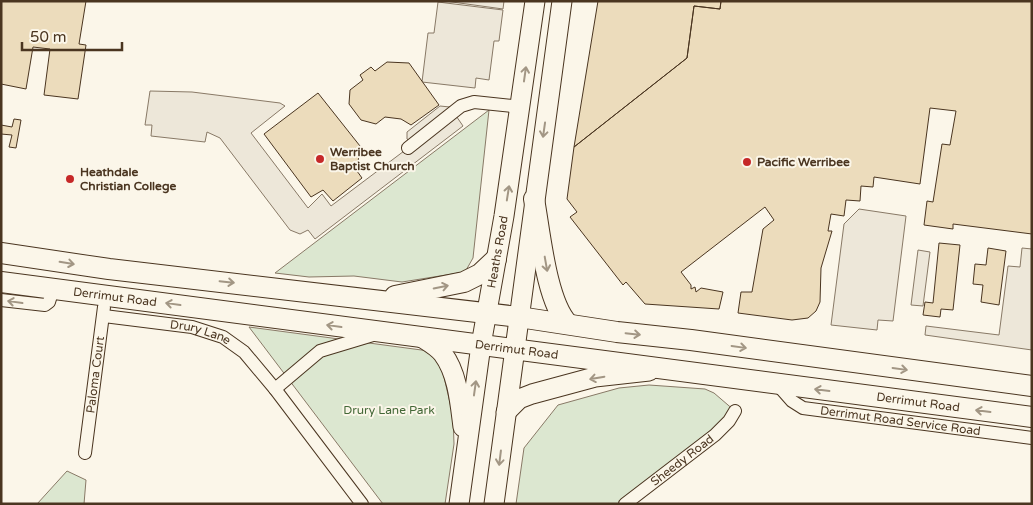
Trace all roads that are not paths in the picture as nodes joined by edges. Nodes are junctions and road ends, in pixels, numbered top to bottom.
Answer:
1 (535, 1) edge
2 (562, 1) edge
3 (553, 64) junction
4 (521, 107) junction
5 (408, 148) dead end
6 (534, 199) junction
7 (1, 253) edge
8 (21, 256) junction
9 (496, 258) junction
10 (109, 269) junction
11 (1, 282) edge
12 (53, 289) junction
13 (105, 295) junction
14 (376, 299) junction
15 (1, 300) edge
16 (488, 313) junction
17 (104, 316) junction
18 (519, 317) junction
19 (568, 324) junction
20 (382, 332) junction
21 (421, 337) junction
22 (481, 345) junction
23 (515, 349) junction
24 (663, 369) junction
25 (1032, 377) edge
26 (998, 383) junction
27 (777, 384) junction
28 (1032, 386) edge
29 (275, 388) junction
30 (735, 411) dead end
31 (506, 412) junction
32 (1032, 417) edge
33 (1032, 438) edge
34 (85, 454) dead end
35 (466, 454) junction
36 (362, 504) edge
37 (459, 504) edge
38 (494, 504) edge
39 (624, 504) edge

4 -> 1 main road, Heaths Road
2 - 3 main road
3 - 4 main road
3 -> 6 main road
4 - 5 street
9 -> 4 main road, Heaths Road
6 - 18 main road
6 -> 19 highway
7 - 8 highway
8 -> 10 highway
8 - 12 highway
14 -> 9 highway
9 - 16 main road, Heaths Road
10 - 13 highway
10 -> 14 highway
11 - 12 highway, Derrimut Road
12 - 13 highway, Derrimut Road
12 -> 15 street
13 - 17 street, Paloma Court
20 -> 13 highway, Derrimut Road
14 - 16 highway
16 - 18 highway
16 - 22 main road, Heaths Road
17 - 29 street, Drury Lane
17 - 34 street, Paloma Court
18 - 19 highway
18 - 23 main road
19 -> 26 highway
20 - 21 highway, Derrimut Road
20 - 29 street
21 - 22 highway, Derrimut Road
21 - 35 main road
22 - 23 highway, Derrimut Road
35 -> 22 main road, Heaths Road
23 - 24 highway, Derrimut Road
23 - 31 main road
24 - 27 highway, Derrimut Road
24 -> 31 main road
25 - 26 highway
26 - 28 highway
32 -> 27 highway, Derrimut Road
27 - 33 street, Derrimut Road Service Road
29 - 36 street, Drury Lane
30 - 39 street, Sheedy Road
31 -> 38 main road
35 - 37 main road, Heaths Road

